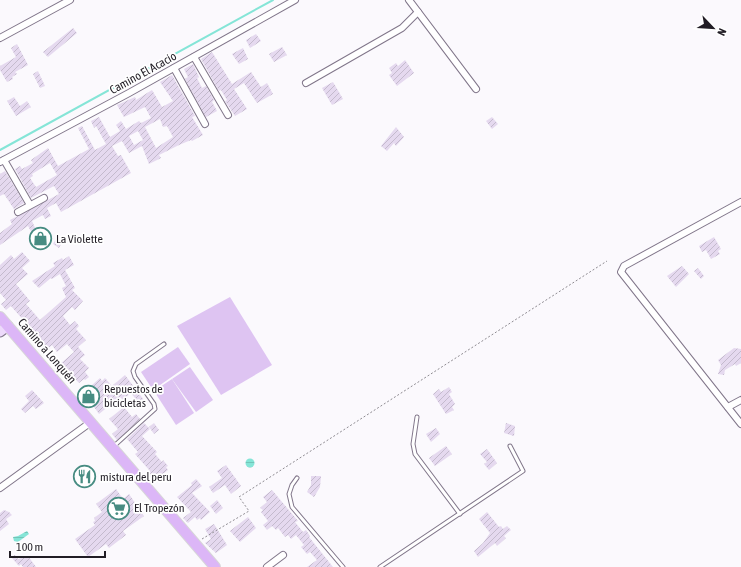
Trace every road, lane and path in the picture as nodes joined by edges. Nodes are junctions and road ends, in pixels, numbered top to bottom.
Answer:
1 (70, 0) edge
2 (294, 0) edge
3 (409, 0) edge
4 (418, 12) junction
5 (0, 38) edge
6 (194, 57) junction
7 (174, 68) junction
8 (306, 83) dead end
9 (476, 89) dead end
10 (228, 115) dead end
11 (205, 124) dead end
12 (2, 161) edge
13 (44, 198) dead end
14 (741, 202) edge
15 (30, 205) junction
16 (18, 212) dead end
17 (607, 261) dead end
18 (0, 317) edge
19 (4, 329) edge
20 (164, 344) dead end
21 (741, 400) edge
22 (728, 407) junction
23 (417, 417) dead end
24 (91, 422) junction
25 (741, 424) edge
26 (510, 446) dead end
27 (113, 447) junction
28 (297, 478) dead end
29 (0, 488) edge
30 (460, 514) junction
31 (195, 544) junction
32 (283, 555) dead end
33 (214, 567) edge
34 (267, 567) edge
35 (343, 567) edge
36 (380, 567) edge

1 - 5 street
2 - 6 street, Camino El Acacio
3 - 4 street
4 - 8 street
4 - 9 street
6 - 7 street, Camino El Acacio
6 - 10 street
7 - 11 street
7 - 12 street, Camino El Acacio
12 - 15 street
13 - 15 street
14 - 22 street
15 - 16 street
17 - 31 path
18 - 19 main road, Camino a Lonquén
19 - 24 main road, Camino a Lonquén
20 - 27 lane
21 - 22 street
22 - 25 street
23 - 30 lane
24 - 27 main road, Camino a Lonquén
24 - 29 street
26 - 30 lane
27 - 31 main road, Camino a Lonquén
28 - 35 lane
30 - 36 lane
31 - 33 main road, Camino a Lonquén
32 - 34 street

